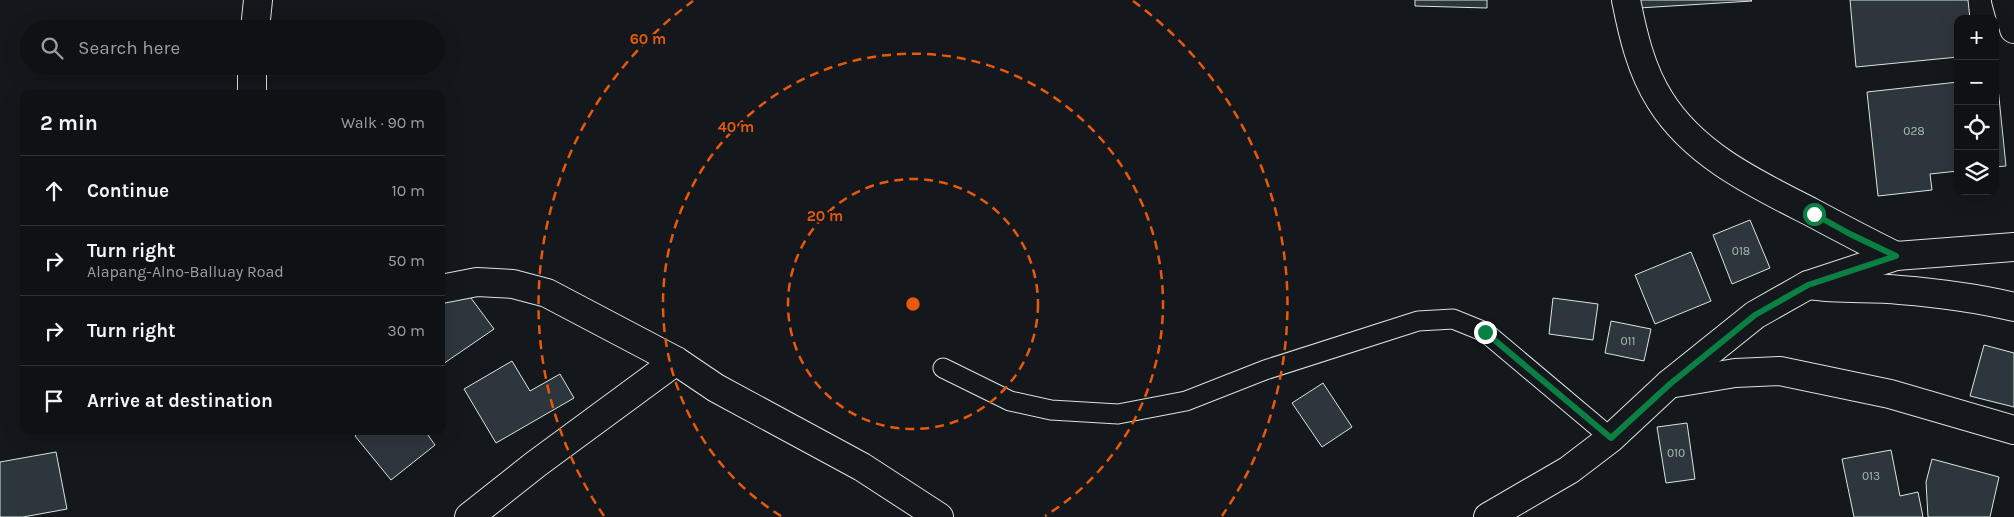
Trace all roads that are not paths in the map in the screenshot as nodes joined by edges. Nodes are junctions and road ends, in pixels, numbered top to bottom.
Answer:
1 (258, 0) edge
2 (1626, 0) edge
3 (2006, 0) edge
4 (256, 20) edge
5 (2014, 29) edge
6 (252, 75) edge
7 (252, 90) edge
8 (2014, 247) edge
9 (1896, 256) junction
10 (1808, 285) junction
11 (445, 288) edge
12 (2014, 307) edge
13 (676, 361) junction
14 (943, 368) dead end
15 (1670, 384) junction
16 (2014, 430) edge
17 (1611, 438) junction
18 (469, 517) edge
19 (939, 517) edge
20 (1488, 517) edge

1 - 4 street
2 - 9 street
3 - 5 street
6 - 7 street
8 - 9 street
9 - 10 street
10 - 12 street
10 - 15 street
11 - 13 street
13 - 18 street
13 - 19 street
14 - 17 lane
15 - 16 street
15 - 17 street
17 - 20 street

